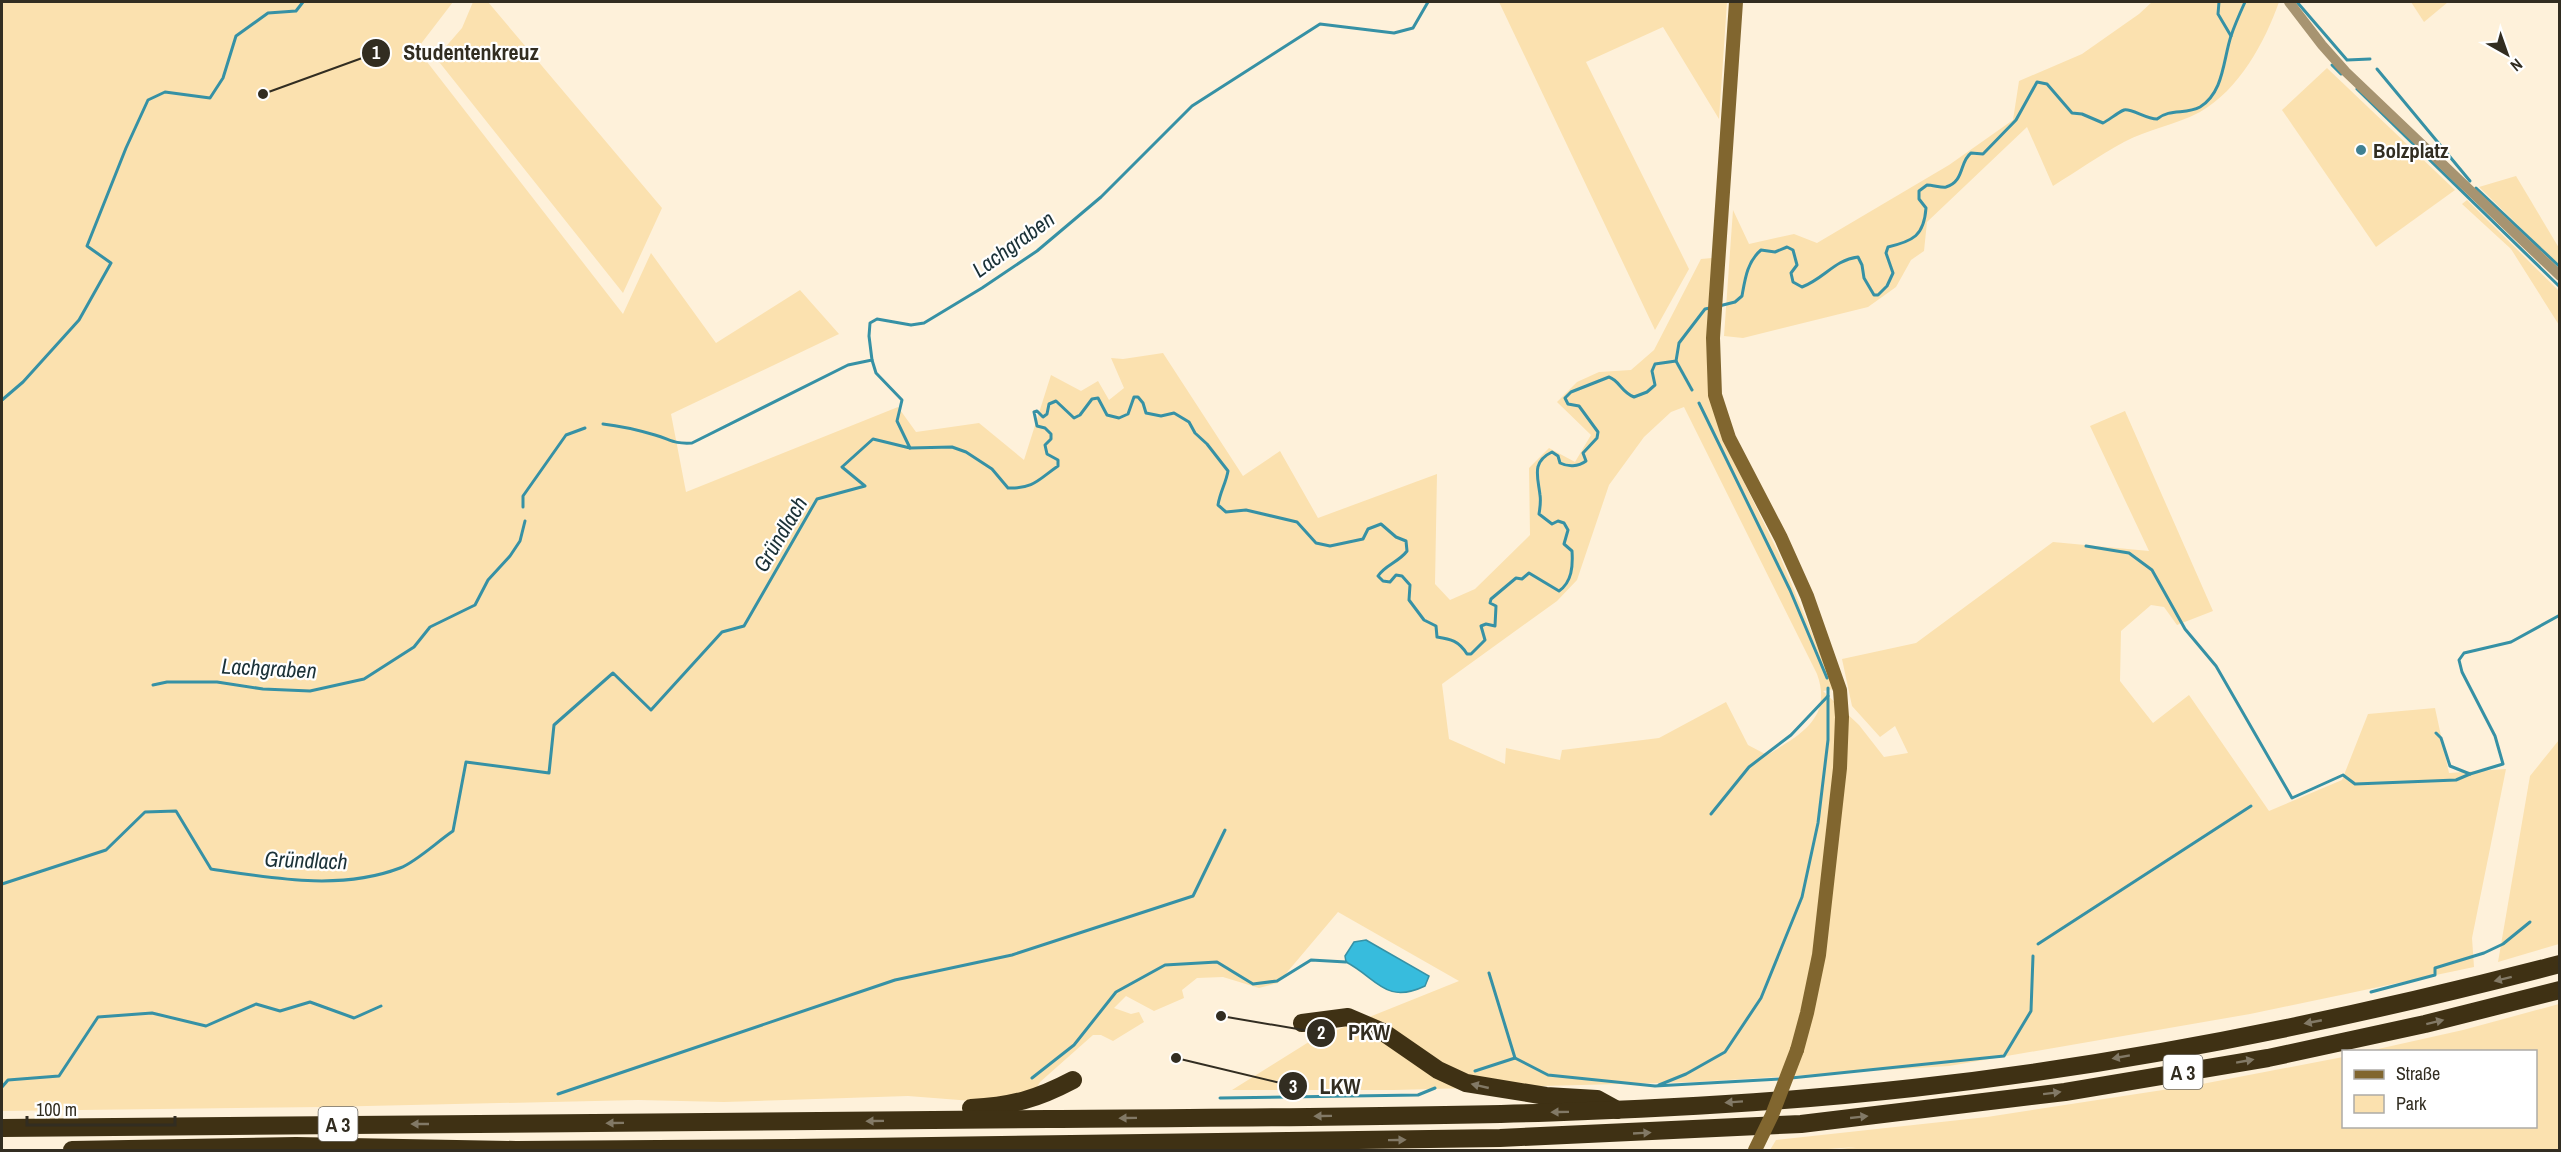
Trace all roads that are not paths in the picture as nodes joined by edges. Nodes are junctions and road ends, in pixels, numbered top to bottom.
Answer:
1 (1736, 2) edge
2 (2289, 2) edge
3 (2559, 276) edge
4 (2559, 964) edge
5 (2559, 990) edge
6 (1302, 1023) dead end
7 (1073, 1080) dead end
8 (1618, 1111) junction
9 (933, 1120) junction
10 (2, 1128) edge
11 (1500, 1138) junction
12 (794, 1149) edge
13 (72, 1150) edge
14 (1468, 1150) edge
15 (1755, 1150) edge

1 - 15 street, bridge
2 - 3 street
4 -> 8 highway, A 3
11 -> 5 highway, A 3
8 -> 6 highway
7 - 9 highway
8 -> 9 highway, A 3
9 -> 10 highway, A 3
12 -> 11 highway, A 3
11 - 14 highway
12 - 13 highway, A 3

